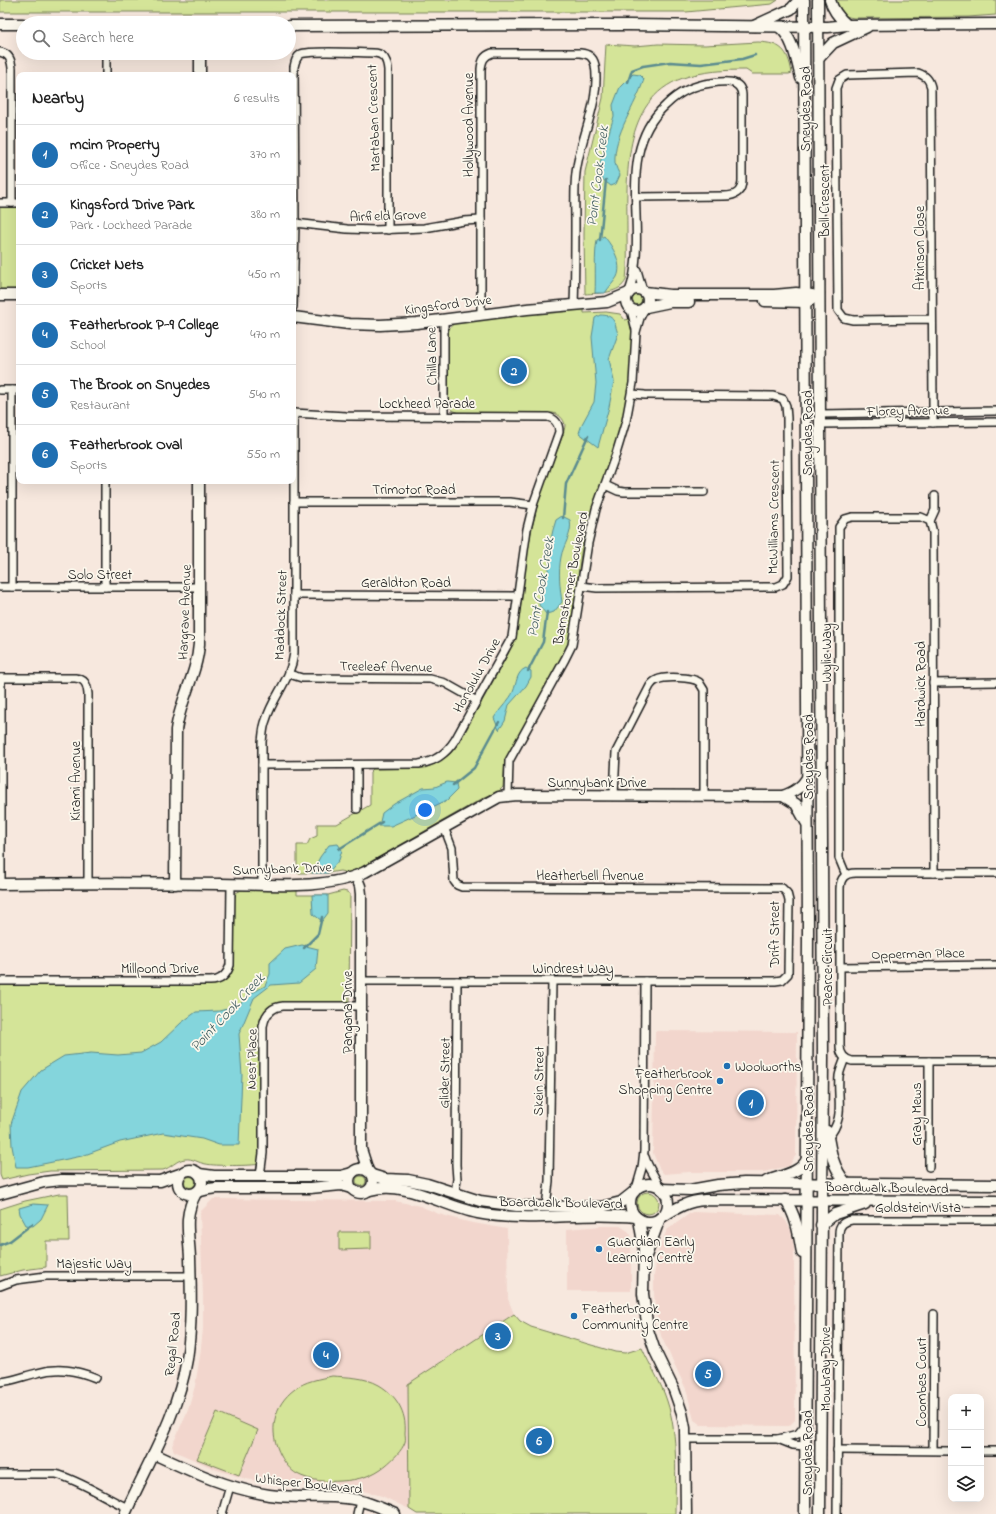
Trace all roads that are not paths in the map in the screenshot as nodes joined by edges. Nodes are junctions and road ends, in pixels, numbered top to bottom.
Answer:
1 (800, 0) edge
2 (804, 0) edge
3 (818, 0) edge
4 (830, 0) edge
5 (0, 24) edge
6 (16, 24) edge
7 (996, 24) edge
8 (847, 25) junction
9 (871, 25) junction
10 (296, 26) edge
11 (750, 27) junction
12 (779, 27) junction
13 (804, 27) junction
14 (819, 27) junction
15 (0, 52) edge
16 (819, 58) junction
17 (296, 59) edge
18 (106, 60) dead end
19 (200, 60) edge
20 (295, 60) edge
21 (106, 72) edge
22 (200, 72) edge
23 (294, 72) edge
24 (924, 75) joint
25 (804, 90) junction
26 (636, 196) junction
27 (0, 203) edge
28 (16, 203) edge
29 (481, 220) junction
30 (296, 223) edge
31 (388, 230) junction
32 (636, 268) junction
33 (644, 292) junction
34 (629, 293) junction
35 (0, 295) edge
36 (16, 295) edge
37 (820, 297) junction
38 (806, 298) junction
39 (607, 302) junction
40 (574, 305) junction
41 (646, 307) junction
42 (630, 308) junction
43 (481, 315) junction
44 (296, 317) edge
45 (932, 319) junction
46 (444, 320) junction
47 (636, 332) junction
48 (0, 390) edge
49 (15, 390) edge
50 (632, 394) junction
51 (996, 411) edge
52 (933, 412) junction
53 (296, 413) edge
54 (444, 417) junction
55 (821, 419) junction
56 (806, 420) junction
57 (996, 422) edge
58 (933, 423) junction
59 (558, 424) joint
60 (105, 484) edge
61 (199, 484) edge
62 (294, 484) edge
63 (605, 485) junction
64 (704, 492) dead end
65 (935, 496) dead end
66 (294, 502) junction
67 (533, 505) junction
68 (930, 521) junction
69 (580, 586) junction
70 (0, 587) edge
71 (12, 587) junction
72 (105, 587) junction
73 (199, 587) junction
74 (294, 595) junction
75 (518, 596) junction
76 (289, 674) junction
77 (1, 678) edge
78 (996, 682) edge
79 (933, 683) junction
80 (477, 701) junction
81 (262, 765) junction
82 (357, 765) junction
83 (807, 778) junction
84 (508, 796) junction
85 (614, 796) junction
86 (704, 796) junction
87 (783, 796) junction
88 (357, 809) dead end
89 (808, 826) junction
90 (444, 827) junction
91 (934, 873) junction
92 (996, 873) edge
93 (846, 875) junction
94 (356, 876) junction
95 (88, 883) junction
96 (0, 884) edge
97 (175, 884) junction
98 (231, 884) junction
99 (262, 884) junction
100 (784, 889) joint
101 (996, 965) edge
102 (840, 967) junction
103 (784, 979) joint
104 (361, 981) junction
105 (458, 981) junction
106 (552, 981) junction
107 (645, 981) junction
108 (0, 982) edge
109 (822, 999) junction
110 (361, 1006) junction
111 (808, 1041) junction
112 (845, 1058) junction
113 (929, 1061) junction
114 (996, 1061) edge
115 (825, 1142) junction
116 (361, 1149) junction
117 (644, 1151) junction
118 (808, 1159) junction
119 (929, 1166) dead end
120 (353, 1172) junction
121 (370, 1173) junction
122 (180, 1174) junction
123 (199, 1174) junction
124 (263, 1176) junction
125 (160, 1181) junction
126 (822, 1183) junction
127 (759, 1184) junction
128 (807, 1184) junction
129 (847, 1184) junction
130 (996, 1185) edge
131 (351, 1188) junction
132 (661, 1189) junction
133 (370, 1190) junction
134 (635, 1190) junction
135 (1, 1191) edge
136 (181, 1191) junction
137 (196, 1193) junction
138 (452, 1193) junction
139 (784, 1200) junction
140 (807, 1200) junction
141 (822, 1200) junction
142 (877, 1201) junction
143 (996, 1201) edge
144 (549, 1206) junction
145 (188, 1213) junction
146 (661, 1217) junction
147 (638, 1218) junction
148 (996, 1220) edge
149 (821, 1225) junction
150 (841, 1225) joint
151 (644, 1260) junction
152 (807, 1274) junction
153 (190, 1276) junction
154 (0, 1286) edge
155 (934, 1314) dead end
156 (96, 1378) dead end
157 (0, 1382) edge
158 (806, 1424) junction
159 (821, 1428) junction
160 (685, 1439) junction
161 (778, 1439) junction
162 (805, 1446) junction
163 (837, 1450) junction
164 (934, 1450) junction
165 (948, 1450) edge
166 (984, 1451) edge
167 (996, 1451) edge
168 (154, 1454) junction
169 (0, 1474) edge
170 (230, 1486) junction
171 (360, 1501) junction
172 (126, 1511) edge
173 (222, 1514) edge
174 (357, 1514) edge
175 (395, 1514) edge
176 (686, 1514) edge
177 (805, 1514) edge
178 (820, 1514) edge
179 (837, 1514) edge

1 - 11 street
2 - 13 street, Sneydes Road
3 - 14 street, Sneydes Road
4 - 8 street
5 - 6 street
7 - 9 street
8 - 9 street
8 - 14 street
9 - 16 street
10 - 11 street
11 - 12 street
12 - 13 street
12 - 25 street
13 - 14 street
13 - 25 street, Sneydes Road
14 - 16 street, Sneydes Road
15 - 28 street
16 - 37 street, Sneydes Road
17 - 31 street, Martaban Crescent
18 - 21 street
19 - 22 street
20 - 23 street, Martaban Crescent
24 - 45 street, Atkinson Close
24 - 45 street, Bell Crescent
25 - 38 street, Sneydes Road
26 - 26 street
26 - 32 street
27 - 28 street
29 - 31 street, Airfield Grove
29 - 40 street, Hollywood Avenue
29 - 43 street, Hollywood Avenue
30 - 31 street, Airfield Grove
32 - 33 street
32 - 34 street
33 - 34 street
33 - 38 street
33 - 41 street
34 - 39 street, Kingsford Drive
34 - 42 street
35 - 36 street
37 - 38 street
37 - 55 street, Sneydes Road
38 - 41 street
38 - 56 street, Sneydes Road
39 - 40 street, Kingsford Drive
39 - 42 street, Kingsford Drive
40 - 43 street, Kingsford Drive
41 - 42 street
41 - 47 street, Barnstormer Boulevard
42 - 47 street, Barnstormer Boulevard
43 - 46 street, Kingsford Drive
44 - 46 street, Kingsford Drive
45 - 52 street, Atkinson Close
46 - 54 street, Chilla Lane
47 - 50 street, Barnstormer Boulevard
48 - 49 street
49 - 71 street
50 - 63 street, Barnstormer Boulevard
50 - 69 street, McWilliams Crescent
51 - 52 street, Florey Avenue
52 - 55 street, Florey Avenue
52 - 58 street, Atkinson Close
53 - 54 street, Lockheed Parade
54 - 59 street, Lockheed Parade
55 - 56 street
55 - 58 street, Florey Avenue
55 - 109 street, Sneydes Road
56 - 83 street, Sneydes Road
57 - 58 street, Florey Avenue
59 - 67 street, Honolulu Drive
60 - 72 street
61 - 73 street, Hargrave Avenue
62 - 66 street, Maddock Street
63 - 64 street
63 - 69 street, Barnstormer Boulevard
65 - 68 street, Hardwick Road
66 - 67 street, Trimotor Road
66 - 74 street, Maddock Street
67 - 75 street, Honolulu Drive
68 - 79 street, Hardwick Road
68 - 93 street, Wylie Way
69 - 84 street, Barnstormer Boulevard
70 - 71 street, Solo Street
71 - 72 street, Solo Street
72 - 73 street, Solo Street
73 - 97 street, Hargrave Avenue
74 - 75 street, Geraldton Road
74 - 76 street, Maddock Street
75 - 80 street, Honolulu Drive
76 - 80 street, Treeleaf Avenue
76 - 81 street, Maddock Street
77 - 95 street, Kirami Avenue
77 - 96 street
78 - 79 street
79 - 91 street, Hardwick Road
80 - 82 street, Honolulu Drive
81 - 82 street, Honolulu Drive
81 - 99 street, Maddock Street
82 - 88 street
83 - 87 street
83 - 89 street, Sneydes Road
84 - 85 street, Sunnybank Drive
84 - 90 street, Sunnybank Drive
85 - 86 street, Sunnybank Drive
85 - 86 street
86 - 87 street, Sunnybank Drive
87 - 89 street
89 - 111 street, Sneydes Road
90 - 94 street, Sunnybank Drive
90 - 100 street, Heatherbell Avenue
91 - 92 street
91 - 93 street
93 - 102 street, Pearce Circuit
94 - 99 street, Sunnybank Drive
94 - 104 street, Pangana Drive
95 - 96 street, Sunnybank Drive
95 - 97 street, Sunnybank Drive
97 - 98 street, Sunnybank Drive
98 - 99 street, Sunnybank Drive
98 - 108 street, Millpond Drive
100 - 103 street, Drift Street
101 - 102 street, Opperman Place
102 - 112 street, Pearce Circuit
103 - 107 street, Windrest Way
104 - 105 street, Windrest Way
104 - 110 street, Pangana Drive
105 - 106 street, Windrest Way
105 - 138 street, Glider Street
106 - 107 street, Windrest Way
106 - 144 street, Skein Street
107 - 117 street
109 - 111 street
109 - 115 street, Sneydes Road
110 - 116 street, Pangana Drive
110 - 124 street, Nest Place
111 - 118 street, Sneydes Road
112 - 113 street
112 - 115 street
113 - 114 street
113 - 119 street, Gray Mews
115 - 126 street, Sneydes Road
115 - 129 street
116 - 120 street, Pangana Drive
116 - 121 street, Pangana Drive
117 - 132 street
117 - 134 street
118 - 127 street
118 - 128 street, Sneydes Road
120 - 121 street
120 - 124 street
120 - 131 street
121 - 133 street
121 - 138 street, Boardwalk Boulevard
122 - 123 street
122 - 125 street
122 - 136 street
123 - 124 street
123 - 137 street
125 - 135 street
125 - 136 street
126 - 128 street, Boardwalk Boulevard
126 - 129 street, Boardwalk Boulevard
126 - 141 street, Sneydes Road
127 - 128 street, Boardwalk Boulevard
127 - 132 street, Boardwalk Boulevard
128 - 140 street, Sneydes Road
129 - 130 street, Boardwalk Boulevard
131 - 133 street
131 - 137 street
132 - 134 street
132 - 146 street
133 - 147 street, Boardwalk Boulevard
134 - 144 street, Boardwalk Boulevard
134 - 147 street
136 - 137 street
136 - 145 street, Regal Road
137 - 145 street, Regal Road
138 - 144 street, Boardwalk Boulevard
139 - 140 street, Boardwalk Boulevard
139 - 146 street, Boardwalk Boulevard
139 - 152 street
140 - 141 street, Boardwalk Boulevard
140 - 152 street, Sneydes Road
141 - 142 street, Boardwalk Boulevard
141 - 149 street, Sneydes Road
142 - 143 street, Boardwalk Boulevard
142 - 149 street
145 - 153 street, Regal Road
146 - 147 street
146 - 151 street
147 - 151 street
148 - 150 street, Goldstein Vista
149 - 159 street, Sneydes Road
150 - 163 street, Mowbray Drive
151 - 160 street
152 - 158 street, Sneydes Road
153 - 154 street, Majestic Way
153 - 168 street, Regal Road
155 - 164 street, Coombes Court
156 - 157 street
158 - 161 street
158 - 162 street, Sneydes Road
159 - 162 street
159 - 178 street, Sneydes Road
160 - 161 street
160 - 176 street
161 - 162 street
162 - 177 street, Sneydes Road
163 - 164 street
163 - 179 street, Mowbray Drive
164 - 165 street
166 - 167 street
168 - 170 street, Whisper Boulevard
168 - 172 street, Regal Road
169 - 172 street
170 - 171 street, Whisper Boulevard
170 - 173 street
171 - 174 street
171 - 175 street, Whisper Boulevard

